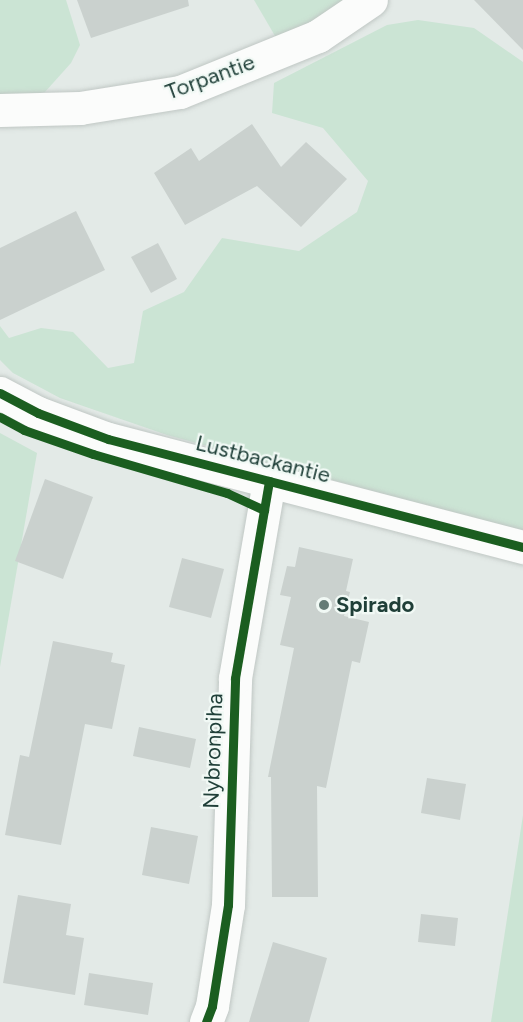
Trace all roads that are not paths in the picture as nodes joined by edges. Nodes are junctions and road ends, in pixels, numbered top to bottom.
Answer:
1 (371, 0) edge
2 (0, 110) edge
3 (0, 393) edge
4 (269, 481) junction
5 (523, 547) edge
6 (206, 1022) edge

1 - 2 street, Torpantie
3 - 4 street, Lustbackantie
4 - 5 street, Lustbackantie
4 - 6 street, Nybronpiha

